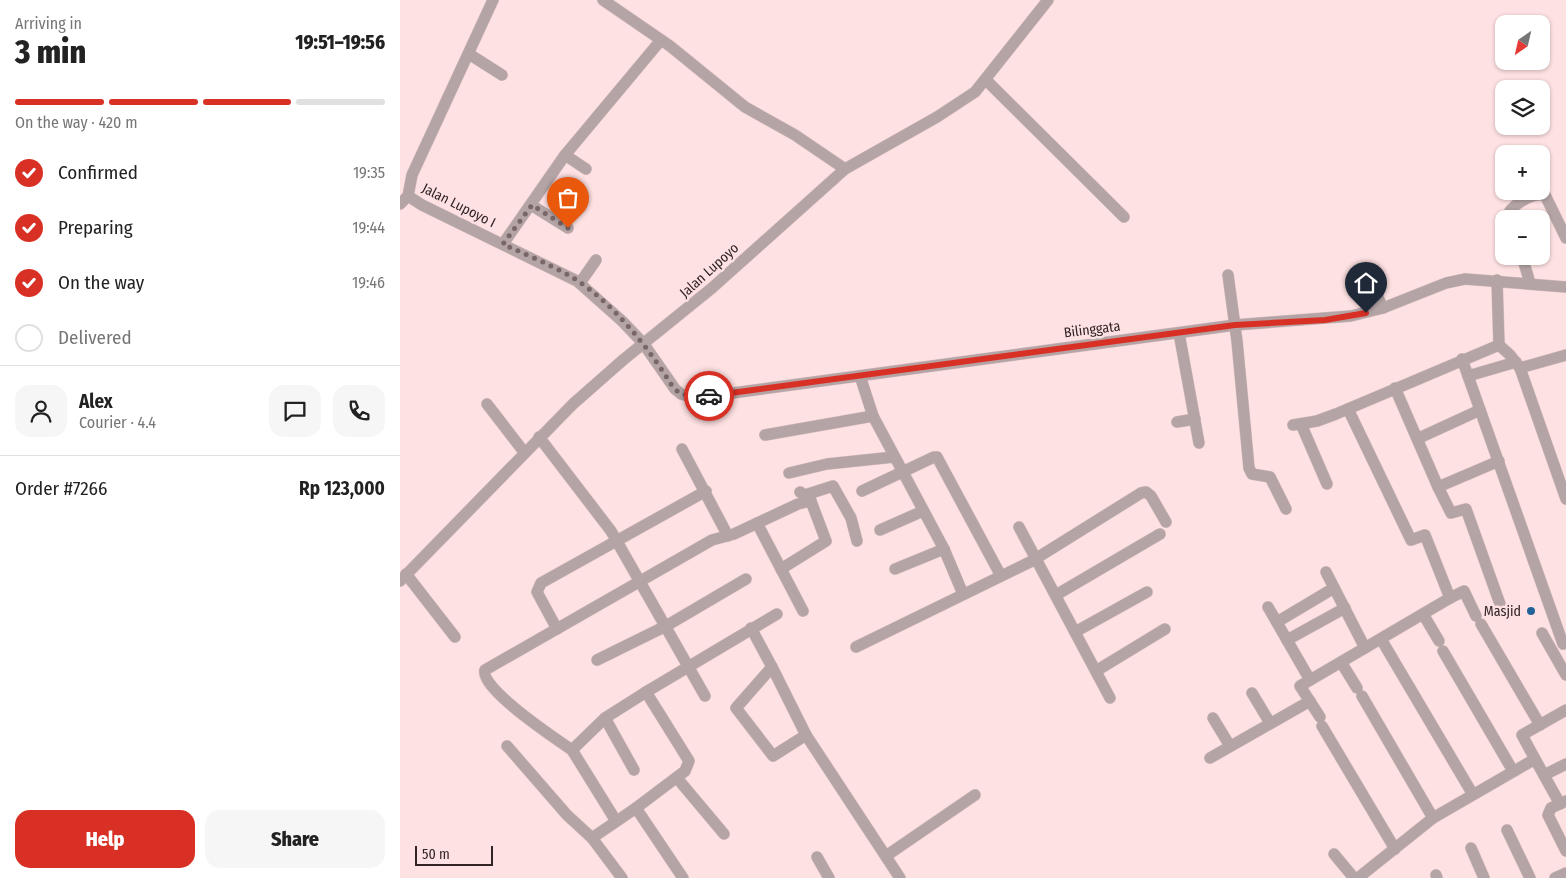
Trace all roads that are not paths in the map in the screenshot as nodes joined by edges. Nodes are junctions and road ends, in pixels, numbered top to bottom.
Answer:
1 (493, 0) edge
2 (603, 0) edge
3 (1048, 0) edge
4 (660, 40) junction
5 (469, 54) junction
6 (502, 75) dead end
7 (986, 80) junction
8 (565, 155) junction
9 (586, 169) dead end
10 (844, 169) junction
11 (403, 199) edge
12 (532, 205) junction
13 (1511, 210) edge
14 (1124, 217) dead end
15 (568, 228) dead end
16 (1566, 238) edge
17 (503, 244) junction
18 (596, 260) dead end
19 (1525, 265) edge
20 (1366, 272) dead end
21 (1228, 275) dead end
22 (1497, 280) junction
23 (580, 283) junction
24 (1530, 283) junction
25 (1566, 287) edge
26 (1383, 308) junction
27 (1236, 333) junction
28 (1179, 338) junction
29 (643, 343) junction
30 (1499, 345) junction
31 (1566, 356) edge
32 (1462, 360) junction
33 (1518, 365) junction
34 (1468, 376) junction
35 (860, 379) junction
36 (1395, 388) junction
37 (487, 404) dead end
38 (1348, 409) junction
39 (1480, 410) junction
40 (873, 416) junction
41 (1195, 419) junction
42 (1177, 422) dead end
43 (765, 435) dead end
44 (539, 437) junction
45 (1419, 438) junction
46 (1199, 442) dead end
47 (682, 449) dead end
48 (524, 452) junction
49 (894, 457) junction
50 (1499, 461) junction
51 (902, 472) junction
52 (789, 473) dead end
53 (1327, 484) dead end
54 (1438, 487) junction
55 (706, 491) junction
56 (862, 491) dead end
57 (807, 496) junction
58 (1566, 499) edge
59 (1286, 510) dead end
60 (923, 511) junction
61 (1166, 522) dead end
62 (756, 523) junction
63 (1019, 527) dead end
64 (880, 530) dead end
65 (1160, 534) dead end
66 (728, 536) junction
67 (617, 541) junction
68 (857, 541) dead end
69 (944, 549) junction
70 (1036, 559) junction
71 (781, 569) junction
72 (895, 569) dead end
73 (1326, 572) dead end
74 (1001, 576) junction
75 (403, 577) edge
76 (746, 578) dead end
77 (640, 581) junction
78 (1334, 588) junction
79 (1147, 592) dead end
80 (963, 594) junction
81 (1056, 595) junction
82 (1450, 598) junction
83 (1500, 604) dead end
84 (1268, 607) dead end
85 (1344, 608) junction
86 (803, 611) dead end
87 (777, 614) dead end
88 (1423, 614) junction
89 (1277, 622) junction
90 (666, 626) junction
91 (751, 628) junction
92 (557, 629) junction
93 (1165, 629) dead end
94 (1075, 632) junction
95 (1542, 633) dead end
96 (455, 637) dead end
97 (1381, 639) junction
98 (1287, 640) junction
99 (1564, 644) edge
100 (856, 647) dead end
101 (1365, 648) junction
102 (1550, 648) junction
103 (597, 660) dead end
104 (1341, 662) junction
105 (688, 667) junction
106 (772, 667) junction
107 (1096, 671) junction
108 (1566, 676) edge
109 (1310, 680) junction
110 (646, 692) junction
111 (1252, 693) dead end
112 (705, 696) dead end
113 (1110, 698) dead end
114 (1310, 701) junction
115 (1566, 710) edge
116 (605, 718) junction
117 (1213, 718) dead end
118 (1270, 724) junction
119 (1540, 725) junction
120 (806, 735) junction
121 (507, 746) dead end
122 (1230, 746) junction
123 (572, 750) junction
124 (1210, 758) dead end
125 (1535, 759) junction
126 (1566, 764) edge
127 (634, 770) dead end
128 (1512, 771) junction
129 (1544, 775) junction
130 (677, 778) junction
131 (1472, 794) junction
132 (975, 795) dead end
133 (1563, 803) edge
134 (636, 808) junction
135 (1433, 818) junction
136 (616, 821) junction
137 (1507, 830) dead end
138 (724, 834) dead end
139 (592, 838) junction
140 (1471, 848) dead end
141 (1395, 849) junction
142 (1566, 851) edge
143 (1334, 854) dead end
144 (886, 856) junction
145 (817, 857) dead end
146 (1566, 873) edge
147 (898, 877) edge
148 (622, 878) edge
149 (683, 878) edge
150 (830, 878) edge
151 (1354, 878) edge
152 (1358, 878) edge
153 (1484, 878) edge
154 (1530, 878) edge
155 (1555, 878) edge

1 - 5 street
2 - 4 street
3 - 7 street, Jalan Lupoyo
4 - 8 street
4 - 10 street
5 - 6 street
5 - 11 street
7 - 10 street, Jalan Lupoyo
7 - 14 street
8 - 9 street
8 - 12 street
10 - 29 street, Jalan Lupoyo
11 - 17 street, Jalan Lupoyo I
12 - 15 street
12 - 17 street
13 - 16 street
17 - 23 street, Jalan Lupoyo I
18 - 23 street
19 - 24 street
20 - 26 street
21 - 27 street
22 - 24 street, Bilinggata
22 - 26 street, Bilinggata
22 - 30 street
23 - 29 street, Jalan Lupoyo I
24 - 25 street, Bilinggata
26 - 27 street, Bilinggata
27 - 28 street, Bilinggata
27 - 59 street
28 - 35 street, Bilinggata
28 - 41 street
29 - 35 street, Bilinggata
29 - 44 street, Jalan Lupoyo
30 - 32 street
30 - 33 street
31 - 33 street
32 - 34 street
32 - 36 street
33 - 34 street
33 - 58 street
34 - 39 street
35 - 40 street
36 - 38 street
36 - 45 street
37 - 48 street
38 - 53 street
38 - 82 street
39 - 45 street
39 - 50 street
40 - 43 street
40 - 49 street
41 - 42 street
41 - 46 street
44 - 48 street, Jalan Lupoyo
44 - 67 street
45 - 54 street
47 - 55 street
48 - 75 street, Jalan Lupoyo
49 - 51 street
49 - 52 street
50 - 54 street
50 - 99 street
51 - 56 street
51 - 60 street
51 - 74 street
54 - 83 street
55 - 66 street
55 - 67 street
57 - 62 street
57 - 68 street
57 - 71 street
60 - 64 street
60 - 69 street
61 - 70 street
62 - 66 street
62 - 71 street
63 - 70 street
65 - 81 street
66 - 77 street
67 - 77 street
67 - 92 street
69 - 72 street
69 - 80 street
70 - 74 street
70 - 81 street
71 - 86 street
73 - 78 street
74 - 80 street
75 - 96 street
76 - 90 street
77 - 90 street
77 - 92 street
78 - 85 street
78 - 89 street
79 - 94 street
80 - 100 street
81 - 94 street
82 - 88 street
82 - 119 street
84 - 89 street
85 - 98 street
85 - 101 street
87 - 91 street
88 - 97 street
88 - 128 street
89 - 98 street
90 - 103 street
90 - 105 street
91 - 105 street
91 - 106 street
92 - 123 street
93 - 107 street
94 - 107 street
95 - 102 street
97 - 101 street
97 - 131 street
98 - 109 street
99 - 102 street
101 - 104 street
102 - 108 street
104 - 109 street
104 - 135 street
105 - 110 street
105 - 112 street
106 - 120 street
106 - 120 street
107 - 113 street
109 - 114 street
110 - 116 street
110 - 130 street
111 - 118 street
114 - 118 street
114 - 141 street
115 - 119 street
116 - 123 street
116 - 127 street
117 - 122 street
118 - 122 street
119 - 125 street
120 - 144 street
121 - 139 street
122 - 124 street
123 - 136 street
125 - 128 street
125 - 129 street
126 - 129 street
128 - 131 street
129 - 133 street
130 - 134 street
130 - 138 street
131 - 135 street
132 - 144 street
133 - 142 street
134 - 136 street
134 - 149 street
135 - 141 street
136 - 139 street
137 - 154 street
139 - 148 street
140 - 153 street
141 - 152 street
143 - 151 street
144 - 147 street
145 - 150 street
146 - 155 street

